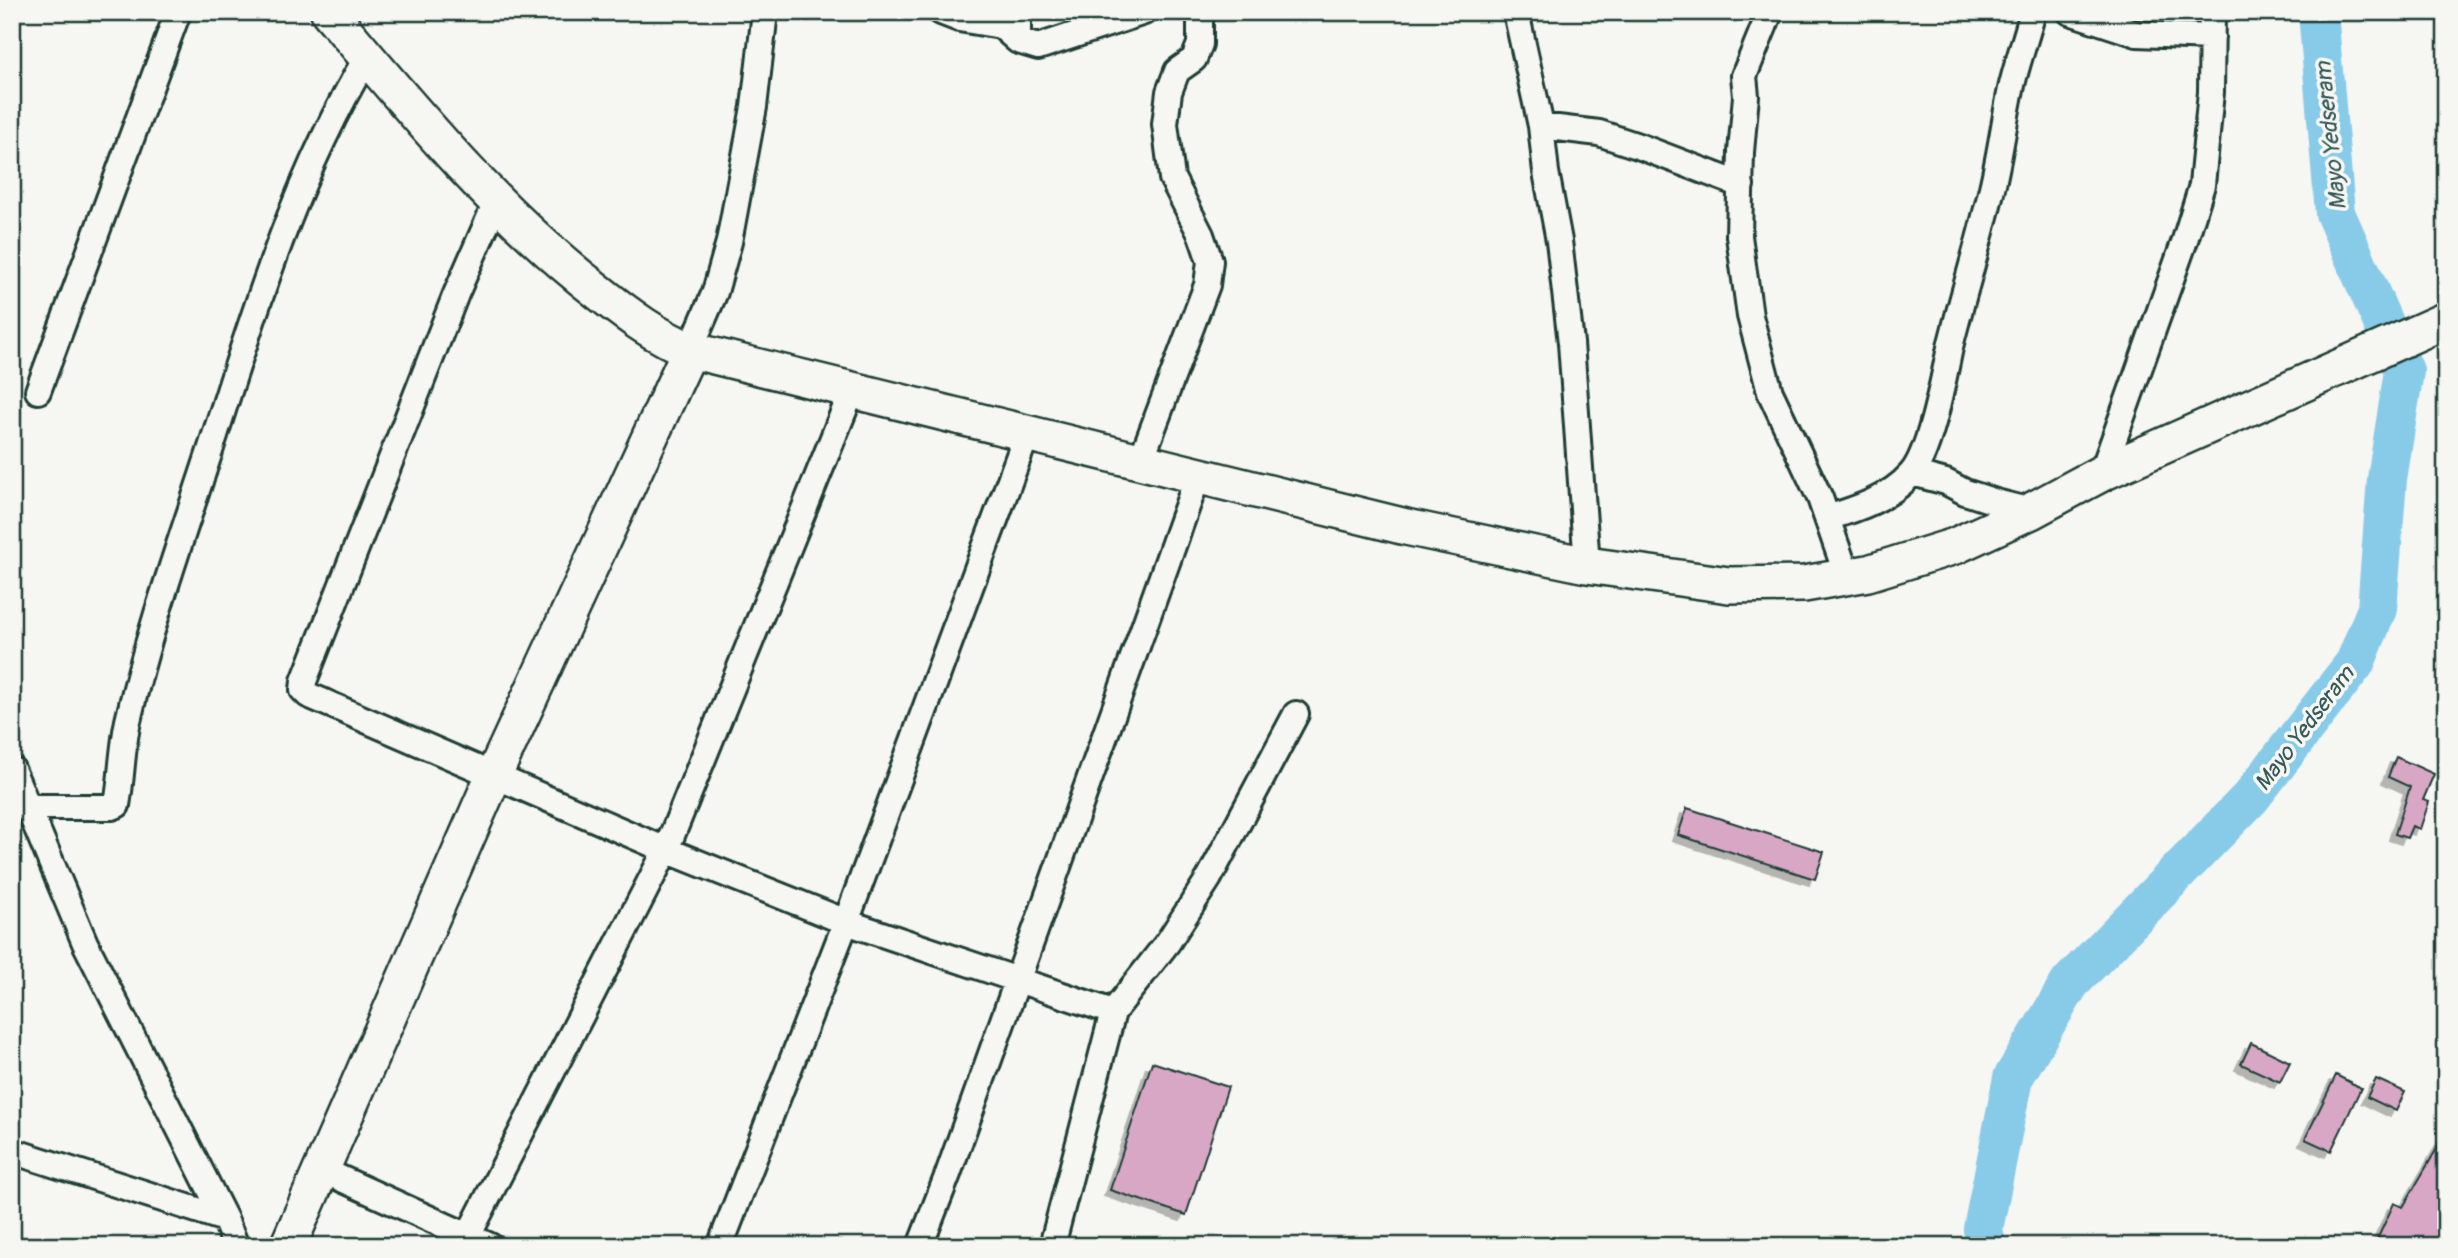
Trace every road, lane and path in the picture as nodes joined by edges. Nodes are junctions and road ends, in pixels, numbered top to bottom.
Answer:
1 (178, 12) edge
2 (329, 12) edge
3 (765, 12) edge
4 (941, 12) edge
5 (1018, 12) edge
6 (1144, 12) edge
7 (1200, 12) edge
8 (1516, 12) edge
9 (1770, 12) edge
10 (2033, 12) edge
11 (2070, 12) edge
12 (2212, 12) edge
13 (2212, 37) junction
14 (1018, 41) junction
15 (367, 57) junction
16 (1541, 126) junction
17 (1741, 185) junction
18 (497, 200) junction
19 (2446, 320) edge
20 (690, 350) junction
21 (37, 391) dead end
22 (852, 391) junction
23 (1027, 434) junction
24 (1141, 460) junction
25 (1912, 473) junction
26 (2102, 473) junction
27 (1198, 476) junction
28 (2031, 511) junction
29 (1827, 518) junction
30 (1587, 565) junction
31 (1847, 576) junction
32 (1296, 714) dead end
33 (12, 769) edge
34 (494, 775) junction
35 (20, 807) edge
36 (666, 850) junction
37 (846, 922) junction
38 (1016, 980) junction
39 (1113, 1012) junction
40 (12, 1151) edge
41 (322, 1170) junction
42 (225, 1219) junction
43 (479, 1241) edge
44 (236, 1246) edge
45 (288, 1246) edge
46 (720, 1246) edge
47 (920, 1246) edge
48 (1052, 1246) edge

1 - 21 street
2 - 15 main road
3 - 20 street
4 - 14 street
5 - 14 street
6 - 14 street
7 - 24 street
8 - 16 street
9 - 17 street
10 - 25 street
11 - 13 street
12 - 13 street
13 - 26 street
15 - 18 main road
15 - 35 street
16 - 17 street
16 - 30 street
17 - 29 street
18 - 20 main road
18 - 34 street
19 - 26 main road
20 - 22 main road
20 - 34 main road
22 - 23 main road
22 - 36 street
23 - 24 main road
23 - 37 street
24 - 27 main road
25 - 28 street
25 - 29 street
26 - 28 main road
27 - 30 main road
27 - 38 street
28 - 31 main road
29 - 31 street
30 - 31 main road
32 - 39 street
33 - 35 street
34 - 36 street
34 - 41 main road
35 - 42 street
36 - 37 street
36 - 43 street
37 - 38 street
37 - 46 street
38 - 39 street
38 - 47 street
39 - 48 street
40 - 42 street
41 - 43 street
41 - 45 main road
42 - 44 street

